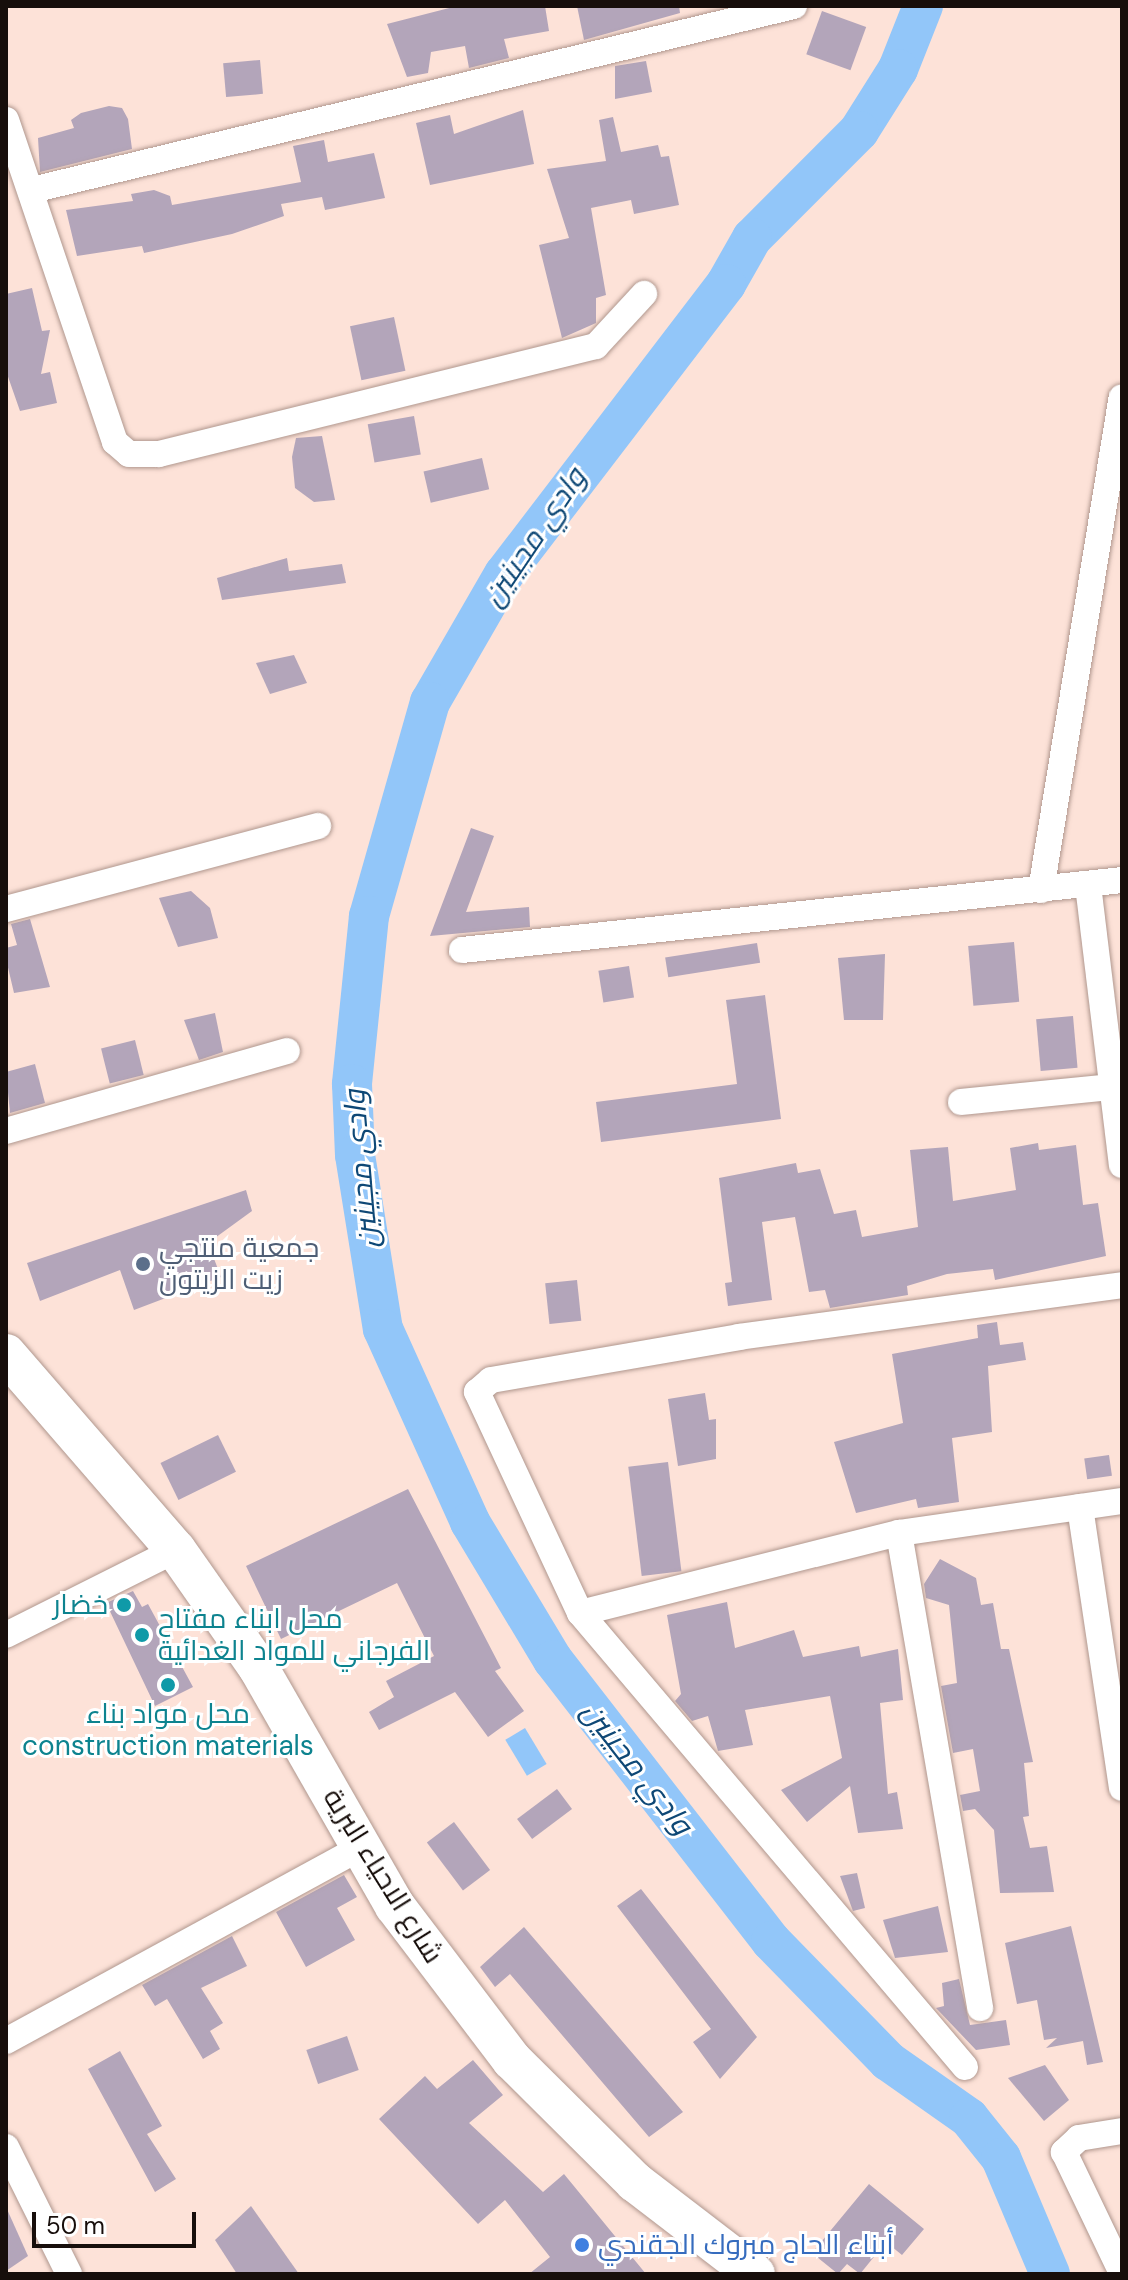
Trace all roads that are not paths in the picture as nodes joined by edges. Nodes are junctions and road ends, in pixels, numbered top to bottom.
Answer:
1 (794, 6) edge
2 (6, 120) edge
3 (32, 190) junction
4 (644, 294) dead end
5 (1122, 398) edge
6 (318, 826) dead end
7 (1122, 880) edge
8 (1088, 885) junction
9 (1041, 890) junction
10 (6, 909) edge
11 (462, 950) dead end
12 (287, 1051) dead end
13 (1112, 1087) junction
14 (961, 1102) dead end
15 (6, 1131) edge
16 (1122, 1165) edge
17 (1122, 1285) edge
18 (6, 1354) edge
19 (1122, 1501) edge
20 (1080, 1507) junction
21 (899, 1533) junction
22 (176, 1550) junction
23 (580, 1613) junction
24 (6, 1635) edge
25 (1122, 1788) edge
26 (362, 1847) junction
27 (980, 2008) dead end
28 (6, 2041) edge
29 (965, 2067) dead end
30 (1122, 2131) edge
31 (6, 2147) edge
32 (1122, 2273) edge
33 (69, 2274) edge
34 (755, 2274) edge

1 - 3 street
2 - 3 street
3 - 4 street
5 - 9 street
6 - 10 street
7 - 8 street
8 - 9 street
8 - 13 street
9 - 11 street
12 - 15 street
13 - 14 street
13 - 16 street
17 - 23 street
18 - 22 main road, شارع الاحياء البرية
19 - 20 street
20 - 21 street
20 - 25 street
21 - 23 street
21 - 27 street
22 - 24 street
22 - 26 main road, شارع الاحياء البرية
23 - 29 street
26 - 28 street
26 - 34 main road, شارع الاحياء البرية
30 - 32 street
31 - 33 street

